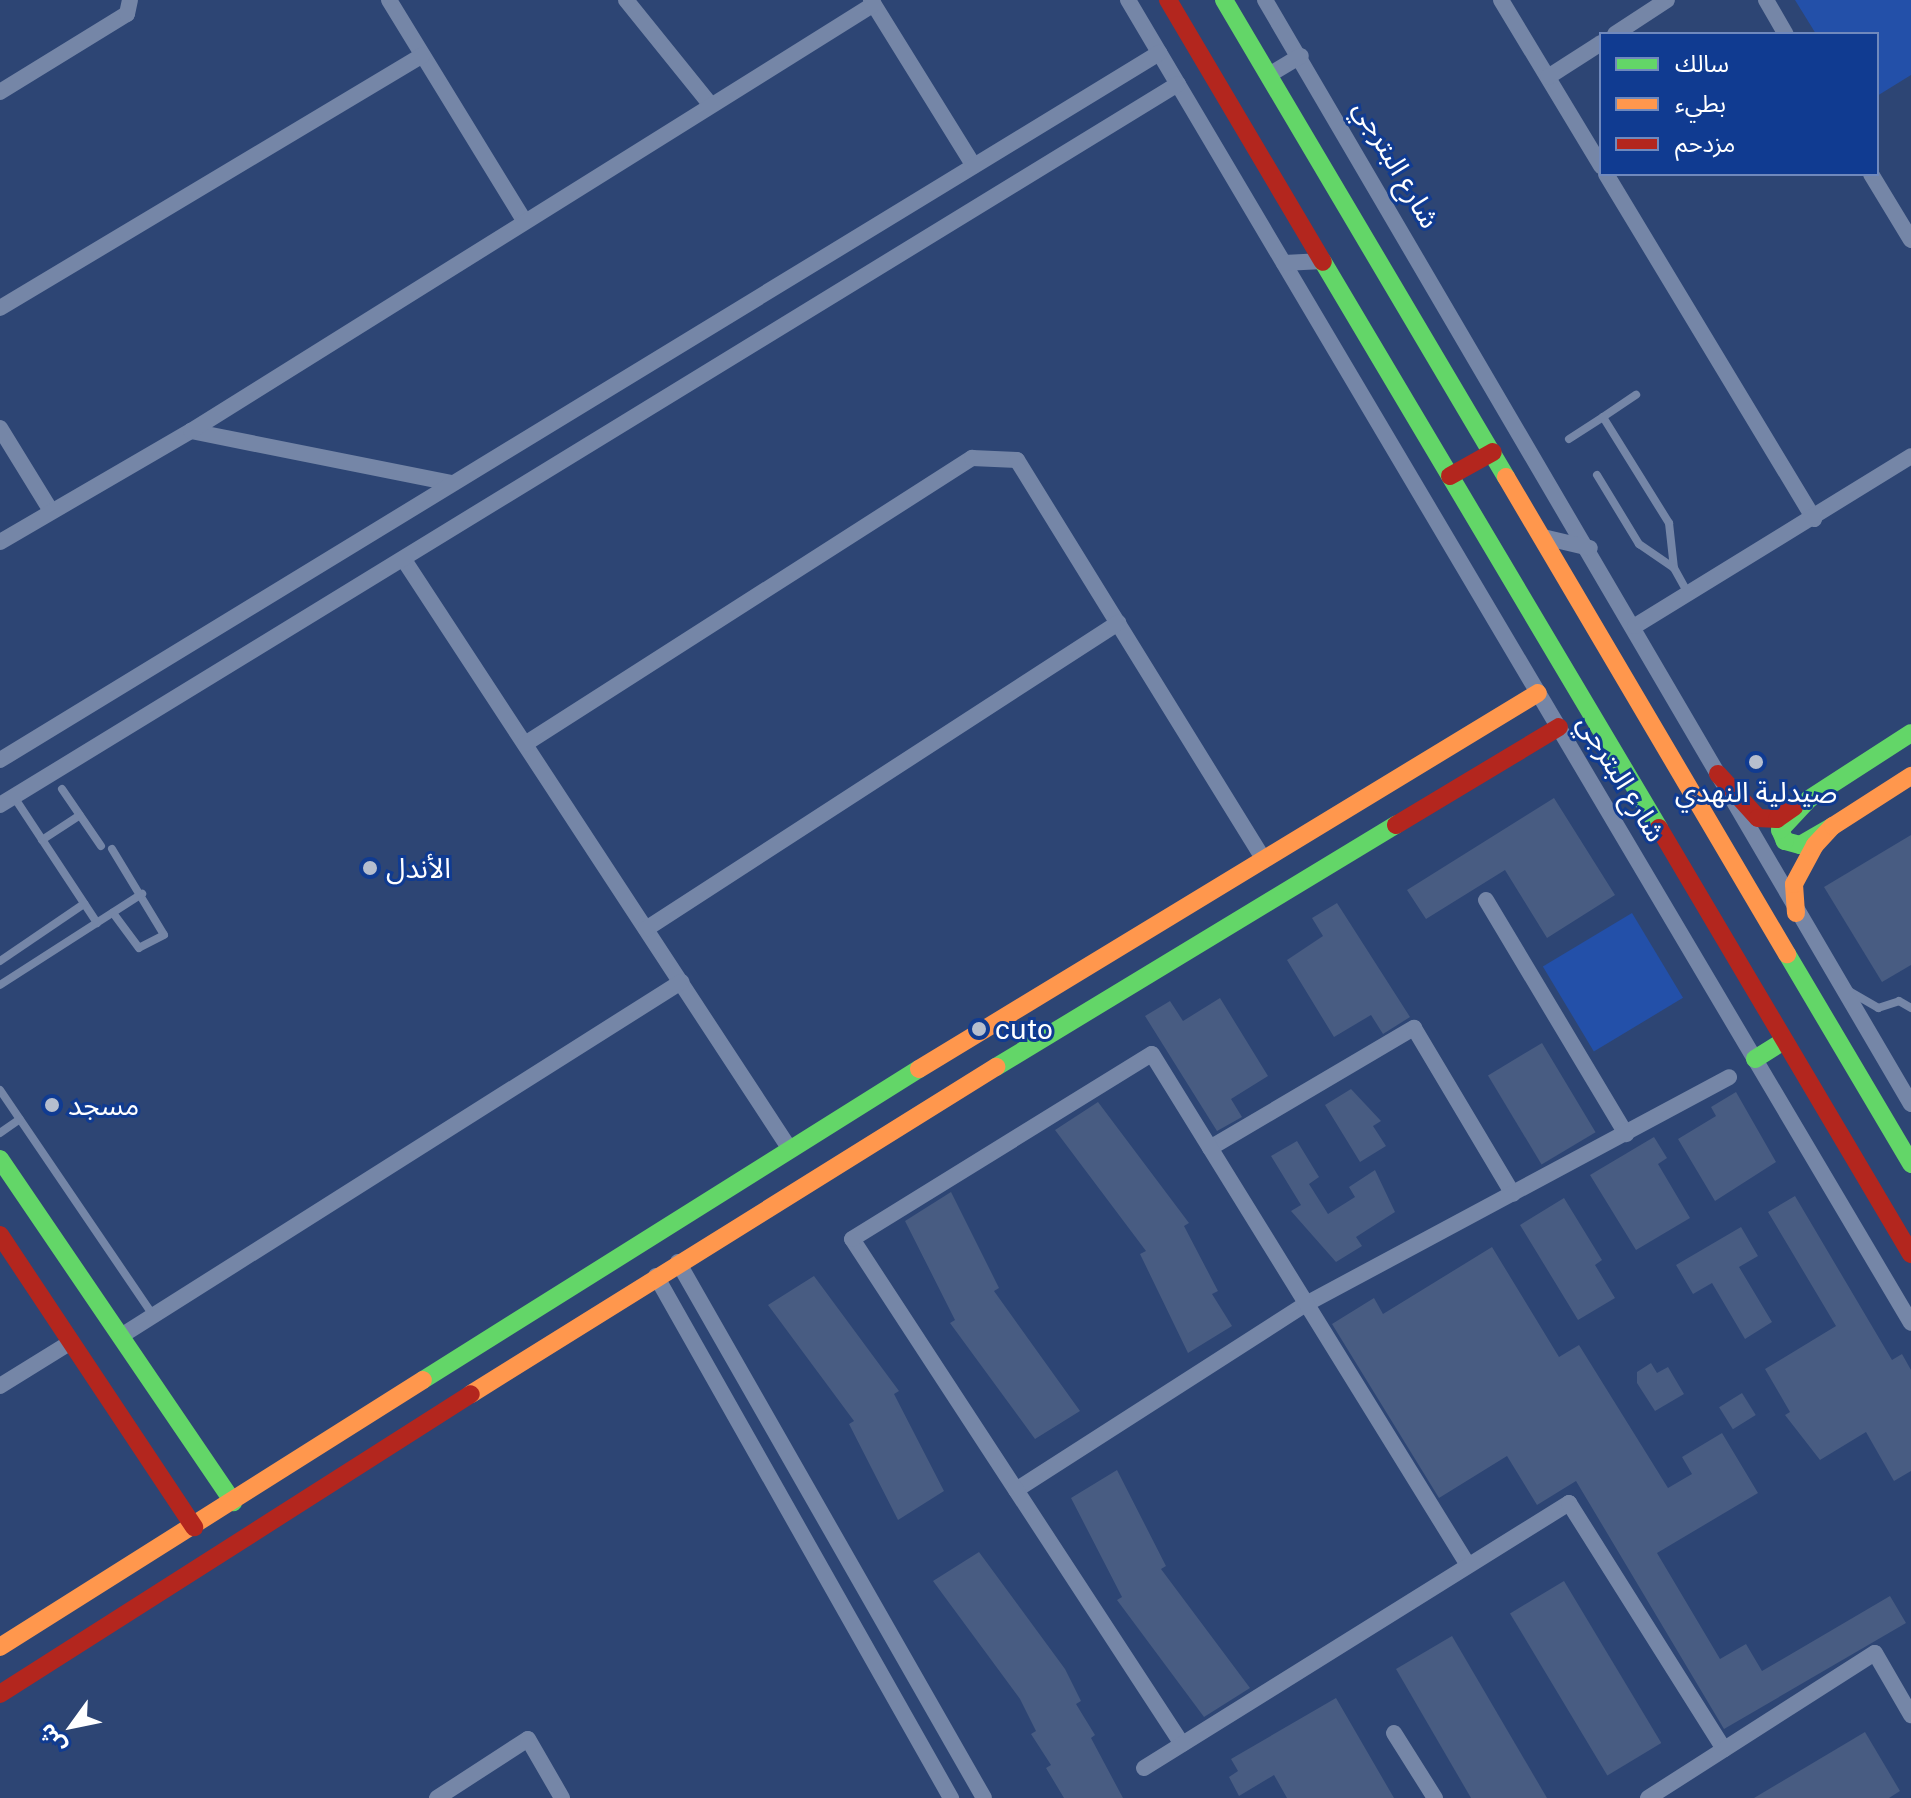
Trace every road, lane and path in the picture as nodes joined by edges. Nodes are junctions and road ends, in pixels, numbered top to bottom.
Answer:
1 (130, 0) edge
2 (389, 0) edge
3 (626, 0) edge
4 (1128, 0) edge
5 (1168, 0) edge
6 (1224, 0) edge
7 (1265, 0) edge
8 (1501, 0) edge
9 (1667, 0) edge
10 (1766, 0) edge
11 (873, 2) edge
12 (1618, 32) edge
13 (1785, 32) edge
14 (1599, 44) edge
15 (1159, 53) junction
16 (422, 55) junction
17 (1301, 56) junction
18 (1269, 75) junction
19 (1548, 77) junction
20 (1178, 84) junction
21 (0, 92) edge
22 (710, 104) junction
23 (1599, 163) edge
24 (974, 166) junction
25 (1607, 176) edge
26 (1872, 176) edge
27 (524, 220) junction
28 (1911, 240) edge
29 (1323, 261) junction
30 (1284, 263) junction
31 (0, 308) edge
32 (1636, 395) dead end
33 (1603, 417) junction
34 (0, 428) edge
35 (191, 431) junction
36 (1569, 439) dead end
37 (1493, 452) junction
38 (1911, 456) edge
39 (1597, 475) dead end
40 (1450, 476) junction
41 (452, 483) junction
42 (51, 511) junction
43 (1814, 519) junction
44 (1543, 537) junction
45 (0, 542) edge
46 (1590, 548) junction
47 (404, 560) junction
48 (1674, 568) junction
49 (1689, 594) junction
50 (1118, 623) junction
51 (1635, 626) junction
52 (1538, 693) junction
53 (1559, 727) junction
54 (1911, 733) edge
55 (525, 744) junction
56 (0, 760) edge
57 (1718, 774) junction
58 (1911, 776) edge
59 (62, 789) dead end
60 (1809, 799) junction
61 (7, 801) edge
62 (80, 815) junction
63 (1833, 826) junction
64 (42, 840) junction
65 (101, 846) dead end
66 (112, 849) dead end
67 (1264, 860) junction
68 (142, 894) junction
69 (1486, 900) dead end
70 (84, 904) junction
71 (113, 913) junction
72 (1796, 913) junction
73 (97, 923) junction
74 (646, 929) junction
75 (0, 961) edge
76 (681, 982) junction
77 (1838, 983) junction
78 (0, 985) edge
79 (1911, 1008) edge
80 (1784, 1041) junction
81 (1755, 1059) junction
82 (1729, 1077) dead end
83 (0, 1090) edge
84 (1911, 1104) edge
85 (20, 1119) junction
86 (0, 1133) edge
87 (1626, 1134) junction
88 (1906, 1144) edge
89 (789, 1148) junction
90 (1210, 1148) junction
91 (0, 1159) edge
92 (1911, 1164) edge
93 (1513, 1194) junction
94 (0, 1235) edge
95 (638, 1245) junction
96 (1911, 1254) edge
97 (678, 1262) junction
98 (656, 1276) junction
99 (1306, 1304) junction
100 (153, 1316) junction
101 (1911, 1323) edge
102 (121, 1336) junction
103 (71, 1342) junction
104 (0, 1386) edge
105 (1016, 1490) junction
106 (233, 1502) junction
107 (194, 1527) junction
108 (1468, 1565) junction
109 (0, 1647) edge
110 (0, 1694) edge
111 (1911, 1715) edge
112 (1394, 1733) dead end
113 (1182, 1744) junction
114 (1724, 1749) junction
115 (1144, 1768) dead end
116 (437, 1798) edge
117 (562, 1798) edge
118 (951, 1798) edge
119 (984, 1798) edge
120 (1435, 1798) edge
121 (1648, 1798) edge

1 - 21 street
2 - 16 street
3 - 22 street
4 - 15 street, شارع البترجي
5 - 29 street, شارع البترجي
6 - 18 street, شارع البترجي
7 - 17 street, شارع البترجي
8 - 19 street
9 - 12 street
10 - 13 street
11 - 22 street
11 - 24 street
14 - 19 street
15 - 20 street, شارع البترجي
15 - 24 street
16 - 27 street
16 - 31 street
17 - 18 street
17 - 46 street, شارع البترجي
18 - 37 street, شارع البترجي
19 - 23 street
20 - 30 street, شارع البترجي
20 - 47 street
22 - 27 street
24 - 41 street
25 - 43 street
26 - 28 street
27 - 35 street
29 - 30 street
29 - 40 street, شارع البترجي
30 - 52 street, شارع البترجي
32 - 33 lane
33 - 36 lane
33 - 48 lane
34 - 42 street
35 - 41 street
35 - 42 street
37 - 40 street
37 - 44 street, شارع البترجي
38 - 43 street
39 - 48 lane
40 - 80 street, شارع البترجي
41 - 56 street
42 - 45 street
43 - 49 street
44 - 46 street
44 - 88 street, شارع البترجي
46 - 51 street, شارع البترجي
47 - 55 street
47 - 61 street
48 - 49 lane
49 - 51 street
50 - 55 street
50 - 67 street
50 - 74 street
51 - 57 street, شارع البترجي
52 - 53 street, شارع البترجي
52 - 67 street
53 - 81 street, شارع البترجي
53 - 97 street
54 - 60 street
55 - 74 street
57 - 60 street
57 - 72 street, شارع البترجي
58 - 63 street
59 - 62 lane
60 - 63 street
61 - 64 lane
62 - 64 lane
62 - 65 lane
63 - 72 street
64 - 70 lane
66 - 68 lane
67 - 89 street
68 - 71 lane
68 - 71 lane
69 - 87 street
70 - 73 lane
70 - 75 lane
71 - 73 lane
72 - 77 street, شارع البترجي
73 - 78 lane
74 - 76 street
76 - 89 street
76 - 100 street
77 - 79 lane
77 - 84 street, شارع البترجي
80 - 81 street
80 - 96 street, شارع البترجي
81 - 101 street, شارع البترجي
82 - 87 street
83 - 85 lane
85 - 86 lane
85 - 100 lane
87 - 93 street
88 - 92 street, شارع البترجي
89 - 95 street
90 - 93 street
90 - 99 street
90 - 105 street
91 - 102 street
93 - 99 street
94 - 103 street
95 - 98 street
95 - 106 street
97 - 98 street
97 - 119 street
98 - 110 street
98 - 118 street
99 - 105 street
99 - 108 street
100 - 102 street
102 - 106 street
103 - 104 street
103 - 107 street
105 - 113 street
106 - 107 street
107 - 109 street
108 - 113 street
108 - 114 street
111 - 114 street
112 - 120 street
113 - 115 street
114 - 121 street
116 - 117 street

